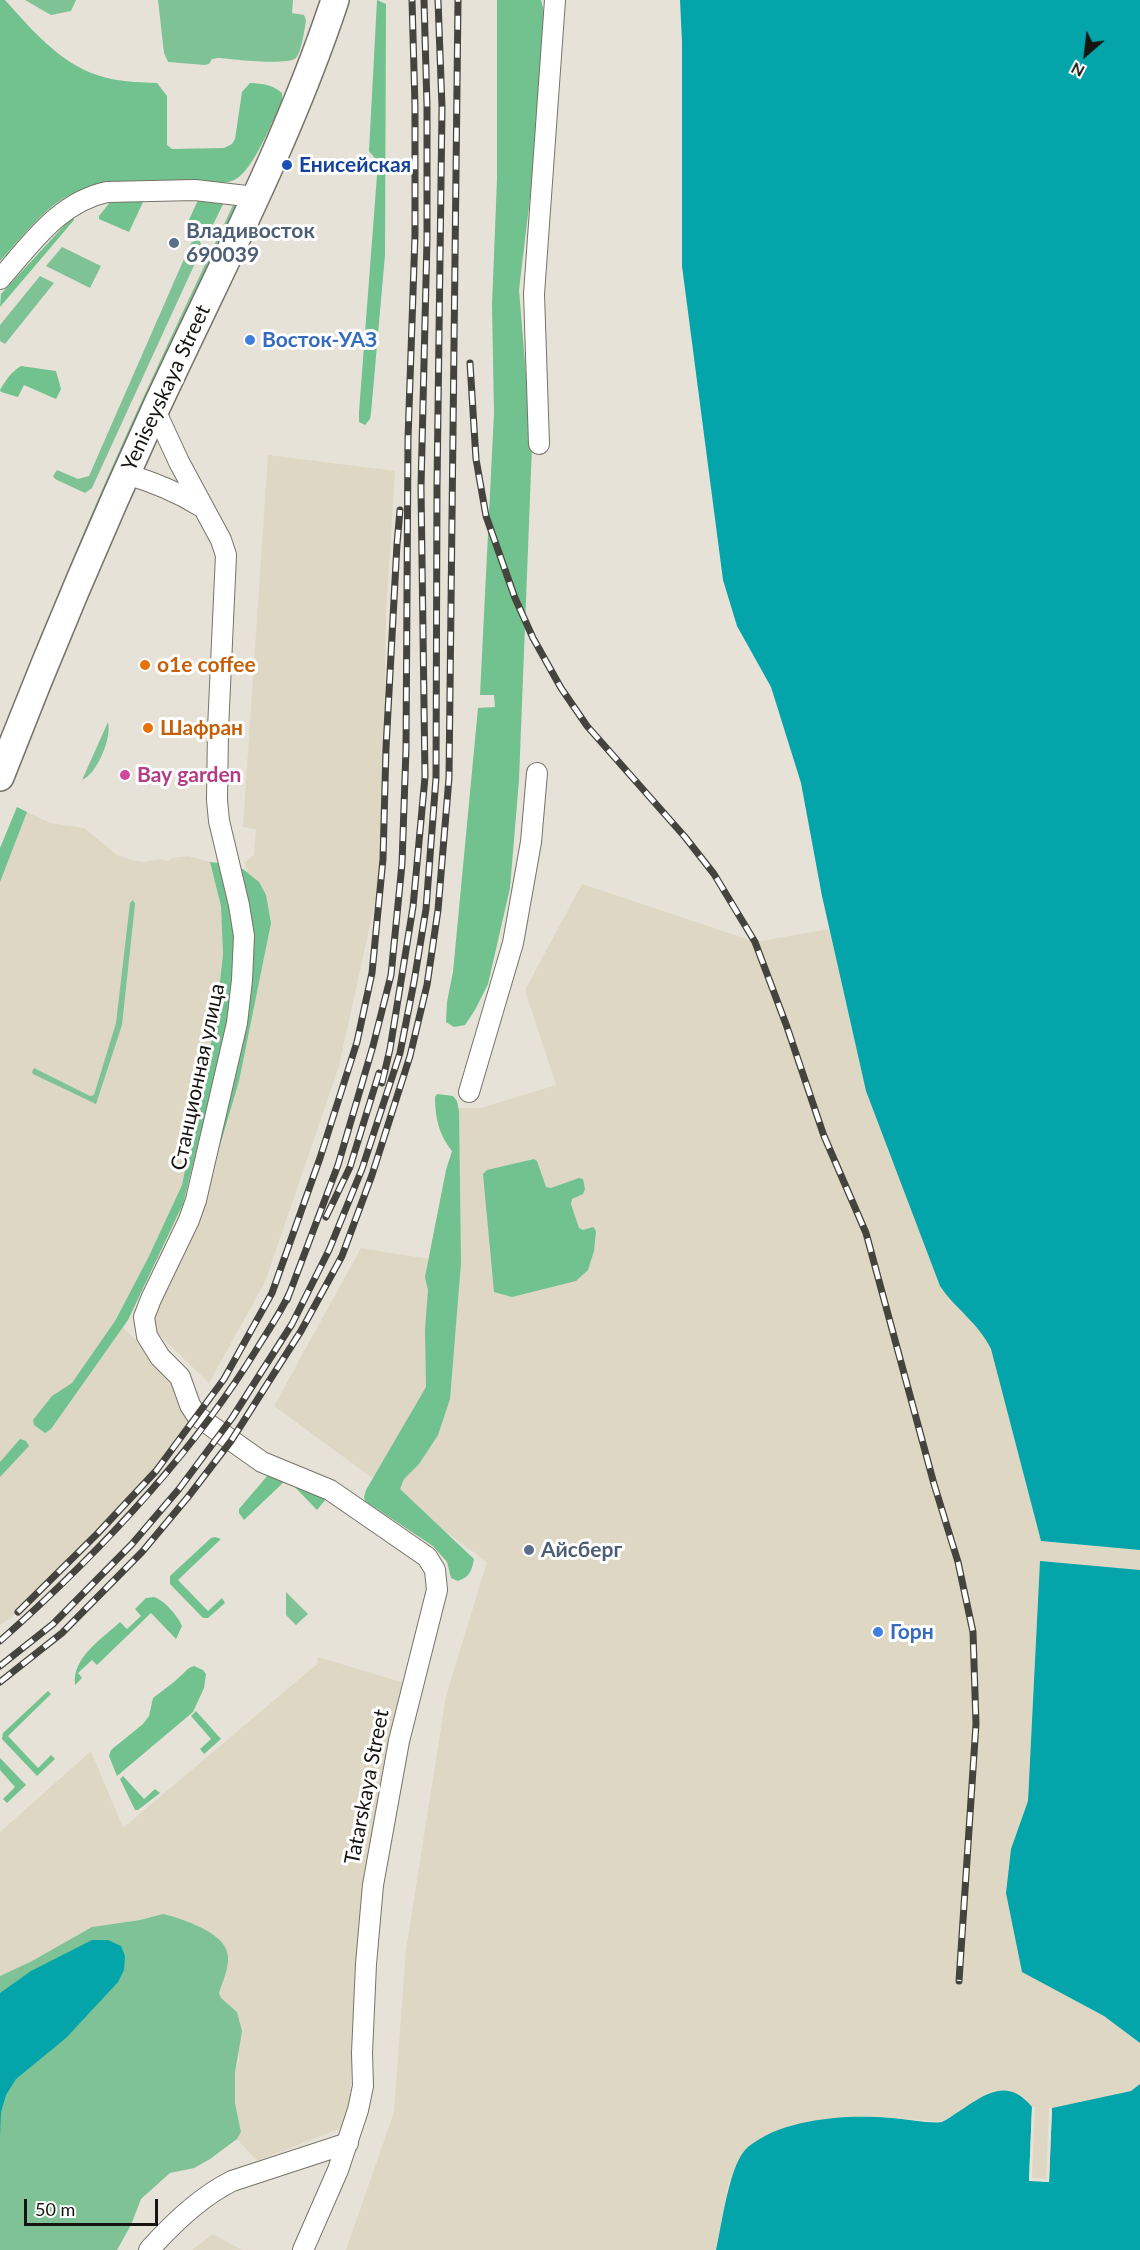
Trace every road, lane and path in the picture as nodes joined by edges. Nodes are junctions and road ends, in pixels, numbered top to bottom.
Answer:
1 (335, 0) edge
2 (555, 0) edge
3 (255, 197) junction
4 (0, 279) edge
5 (155, 410) junction
6 (539, 444) dead end
7 (126, 474) junction
8 (201, 507) junction
9 (537, 773) dead end
10 (0, 777) edge
11 (468, 1092) dead end
12 (231, 1441) joint
13 (348, 2143) junction
14 (149, 2250) edge
15 (303, 2250) edge

1 - 3 main road, Yeniseyskaya Street
2 - 6 street
3 - 4 street
3 - 5 main road, Yeniseyskaya Street
5 - 7 main road, Yeniseyskaya Street
5 - 8 street, Станционная улица
7 - 8 street, Станционная улица
7 - 10 main road, Yeniseyskaya Street
8 - 12 street, Станционная улица
9 - 11 street
12 - 13 street, Tatarskaya Street
13 - 14 street
13 - 15 street, Tatarskaya Street

